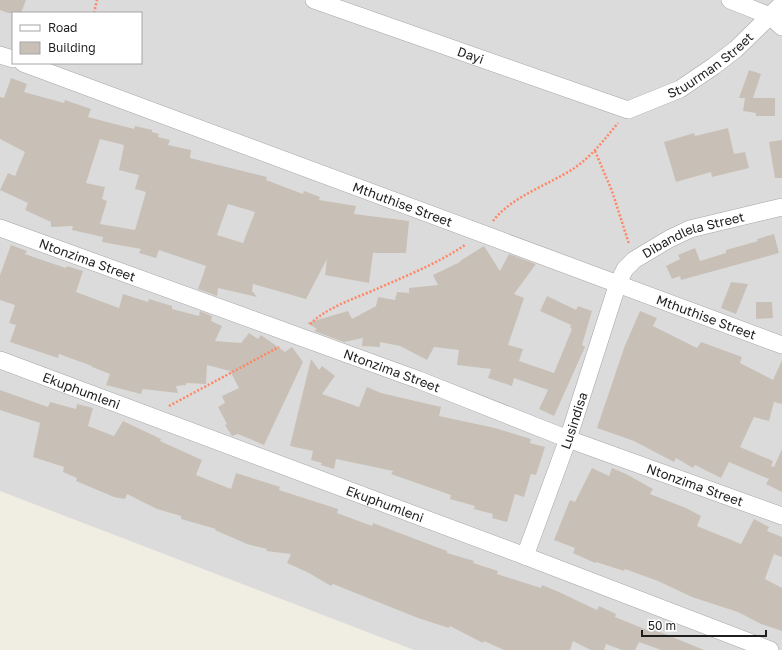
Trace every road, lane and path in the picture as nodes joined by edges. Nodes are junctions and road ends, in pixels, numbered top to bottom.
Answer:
1 (98, 0) edge
2 (314, 0) edge
3 (730, 0) edge
4 (782, 4) edge
5 (94, 12) edge
6 (776, 22) edge
7 (0, 55) edge
8 (12, 59) edge
9 (26, 64) edge
10 (628, 110) junction
11 (595, 152) junction
12 (782, 207) edge
13 (0, 228) edge
14 (482, 234) junction
15 (634, 260) junction
16 (618, 283) junction
17 (298, 337) junction
18 (782, 345) edge
19 (0, 360) edge
20 (151, 416) junction
21 (568, 439) junction
22 (782, 516) edge
23 (525, 556) junction
24 (770, 650) edge

1 - 5 path
2 - 10 street, Dayi
3 - 6 street
4 - 6 street, Stuurman Street
6 - 10 street, Stuurman Street
7 - 8 street
9 - 14 street, Mthuthise Street
10 - 11 path
11 - 14 path
11 - 15 path
12 - 15 street, Dibandlela Street
13 - 17 street, Ntonzima Street
14 - 16 street, Mthuthise Street
14 - 17 path
15 - 16 street, Dibandlela Street
16 - 18 street, Mthuthise Street
16 - 21 street, Lusindisa
17 - 20 path
17 - 21 street, Ntonzima Street
19 - 20 street, Ekuphumleni
20 - 23 street, Ekuphumleni
21 - 22 street, Ntonzima Street
21 - 23 street, Lusindisa
23 - 24 street, Ekuphumleni

